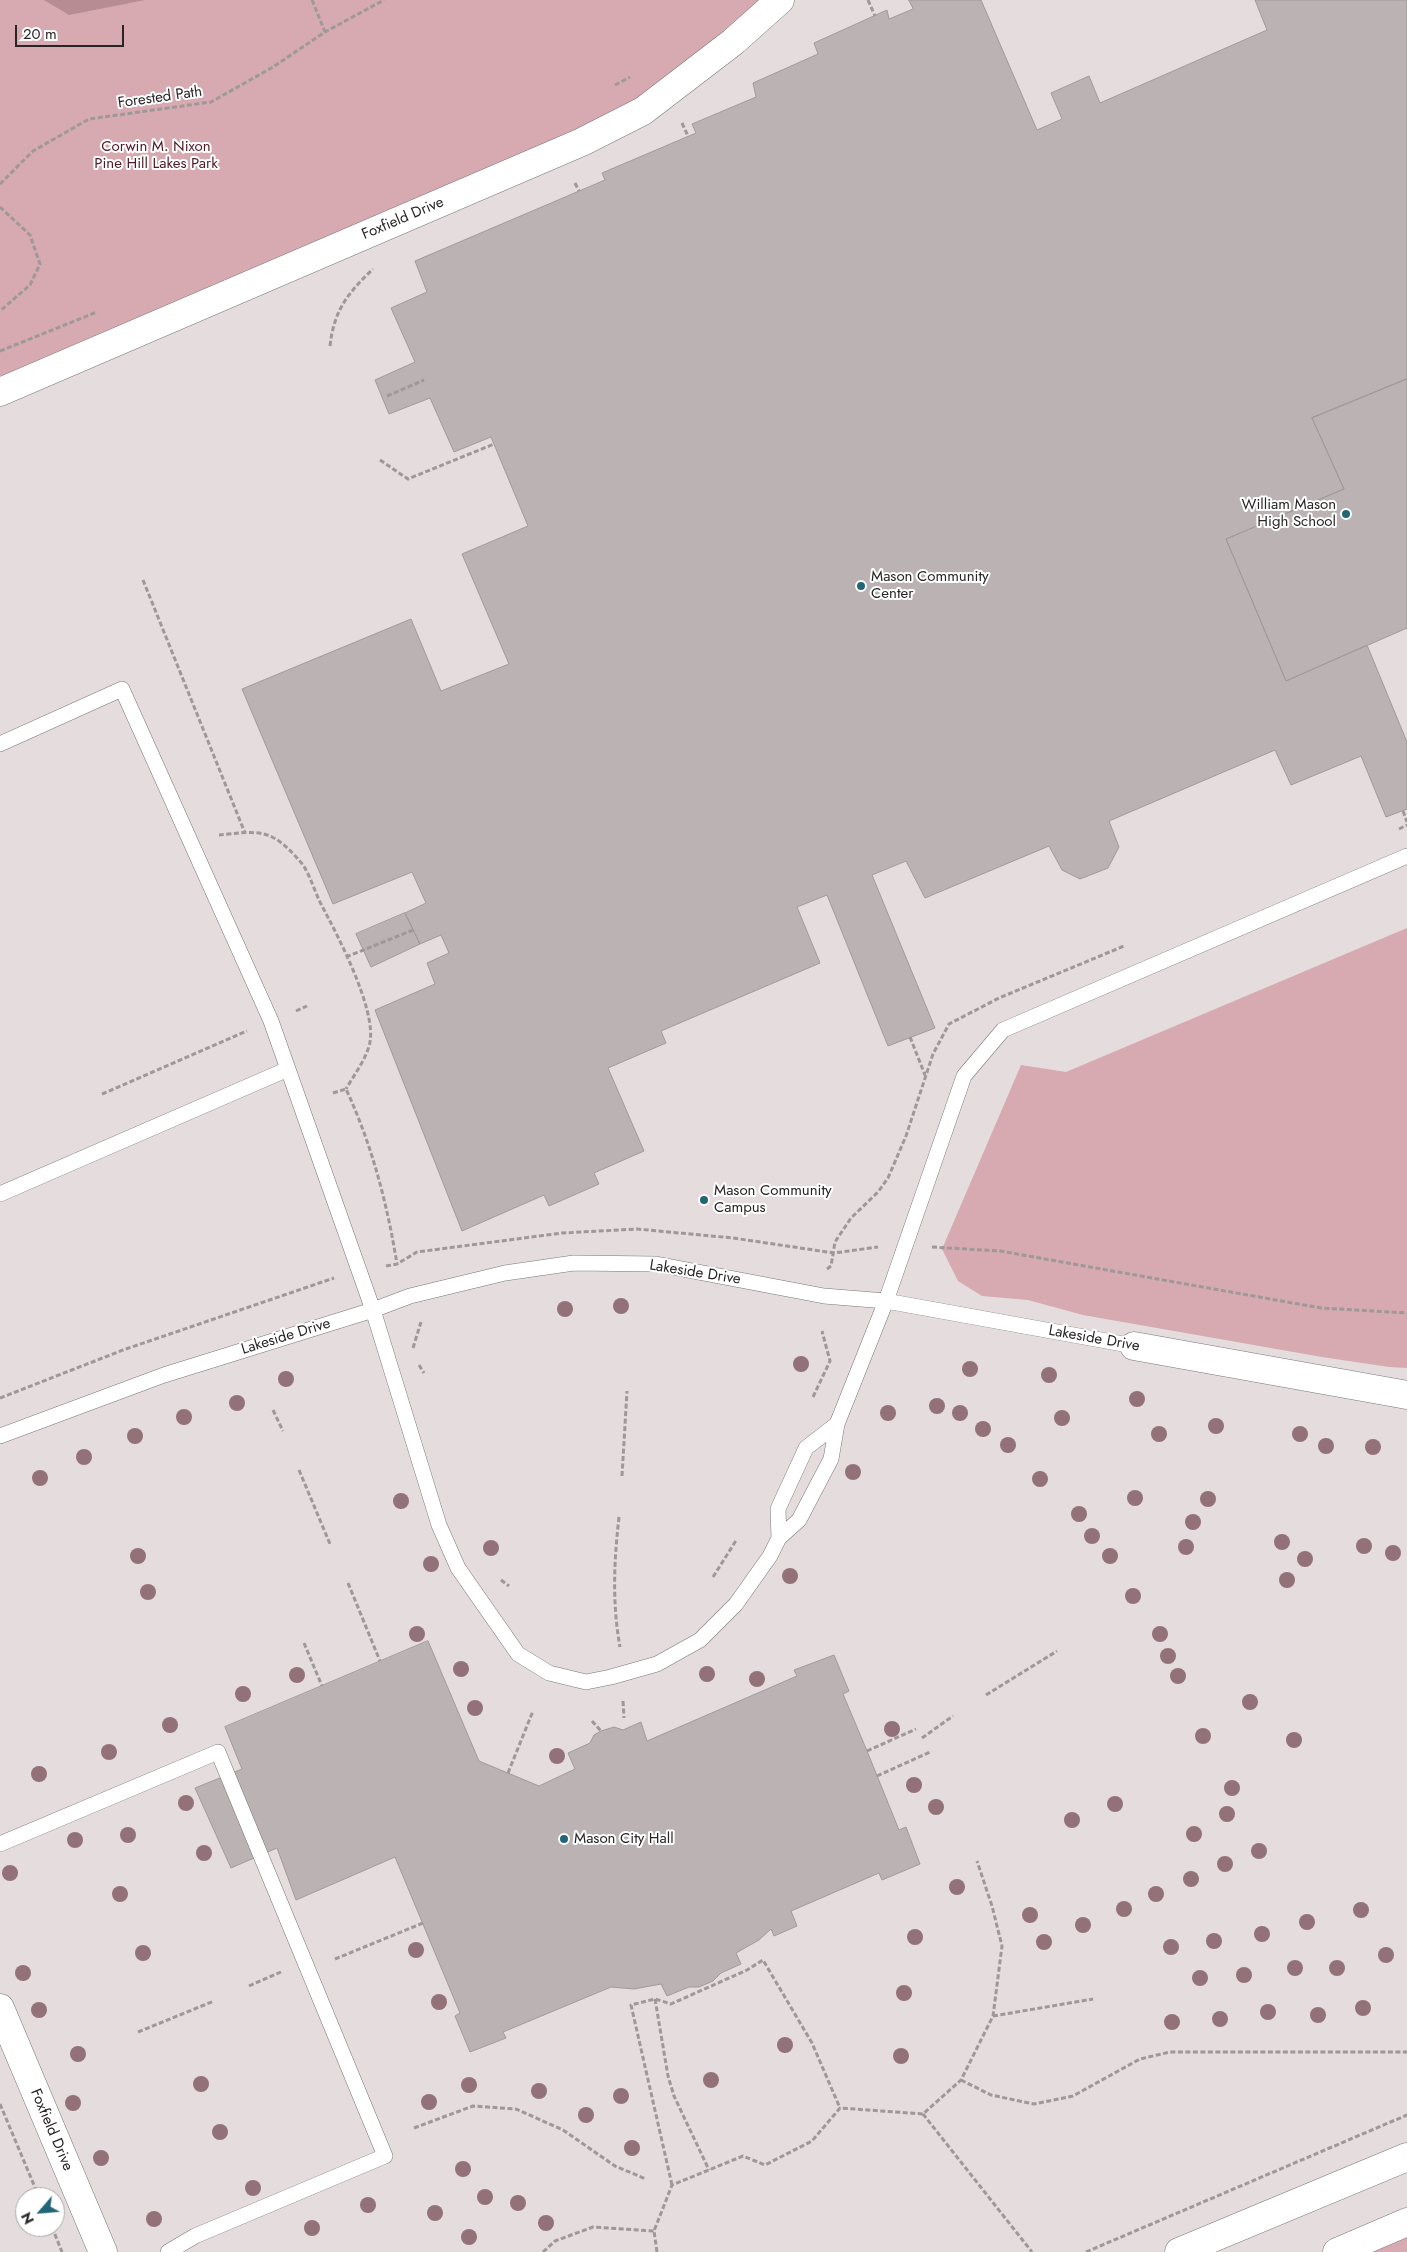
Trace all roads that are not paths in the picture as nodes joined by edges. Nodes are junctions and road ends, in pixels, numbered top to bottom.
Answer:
1 (780, 0) edge
2 (0, 392) edge
3 (0, 744) edge
4 (1407, 856) edge
5 (288, 1069) junction
6 (0, 1194) edge
7 (886, 1301) junction
8 (372, 1310) junction
9 (1134, 1346) joint
10 (1407, 1395) edge
11 (837, 1424) junction
12 (0, 1436) edge
13 (779, 1538) junction
14 (0, 1844) edge
15 (0, 2008) edge
16 (1407, 2157) edge
17 (1407, 2222) edge
18 (103, 2252) edge
19 (168, 2252) edge
20 (1180, 2252) edge
21 (1337, 2252) edge

1 - 2 street, Foxfield Drive
3 - 5 lane
4 - 7 lane
5 - 6 lane
5 - 8 lane
7 - 8 lane, Lakeside Drive
7 - 9 lane, Lakeside Drive
7 - 11 lane
8 - 12 lane, Lakeside Drive
8 - 13 lane
9 - 10 street, Lakeside Drive
11 - 13 lane
11 - 13 lane
14 - 19 lane
15 - 18 street, Foxfield Drive
16 - 20 street
17 - 21 street

